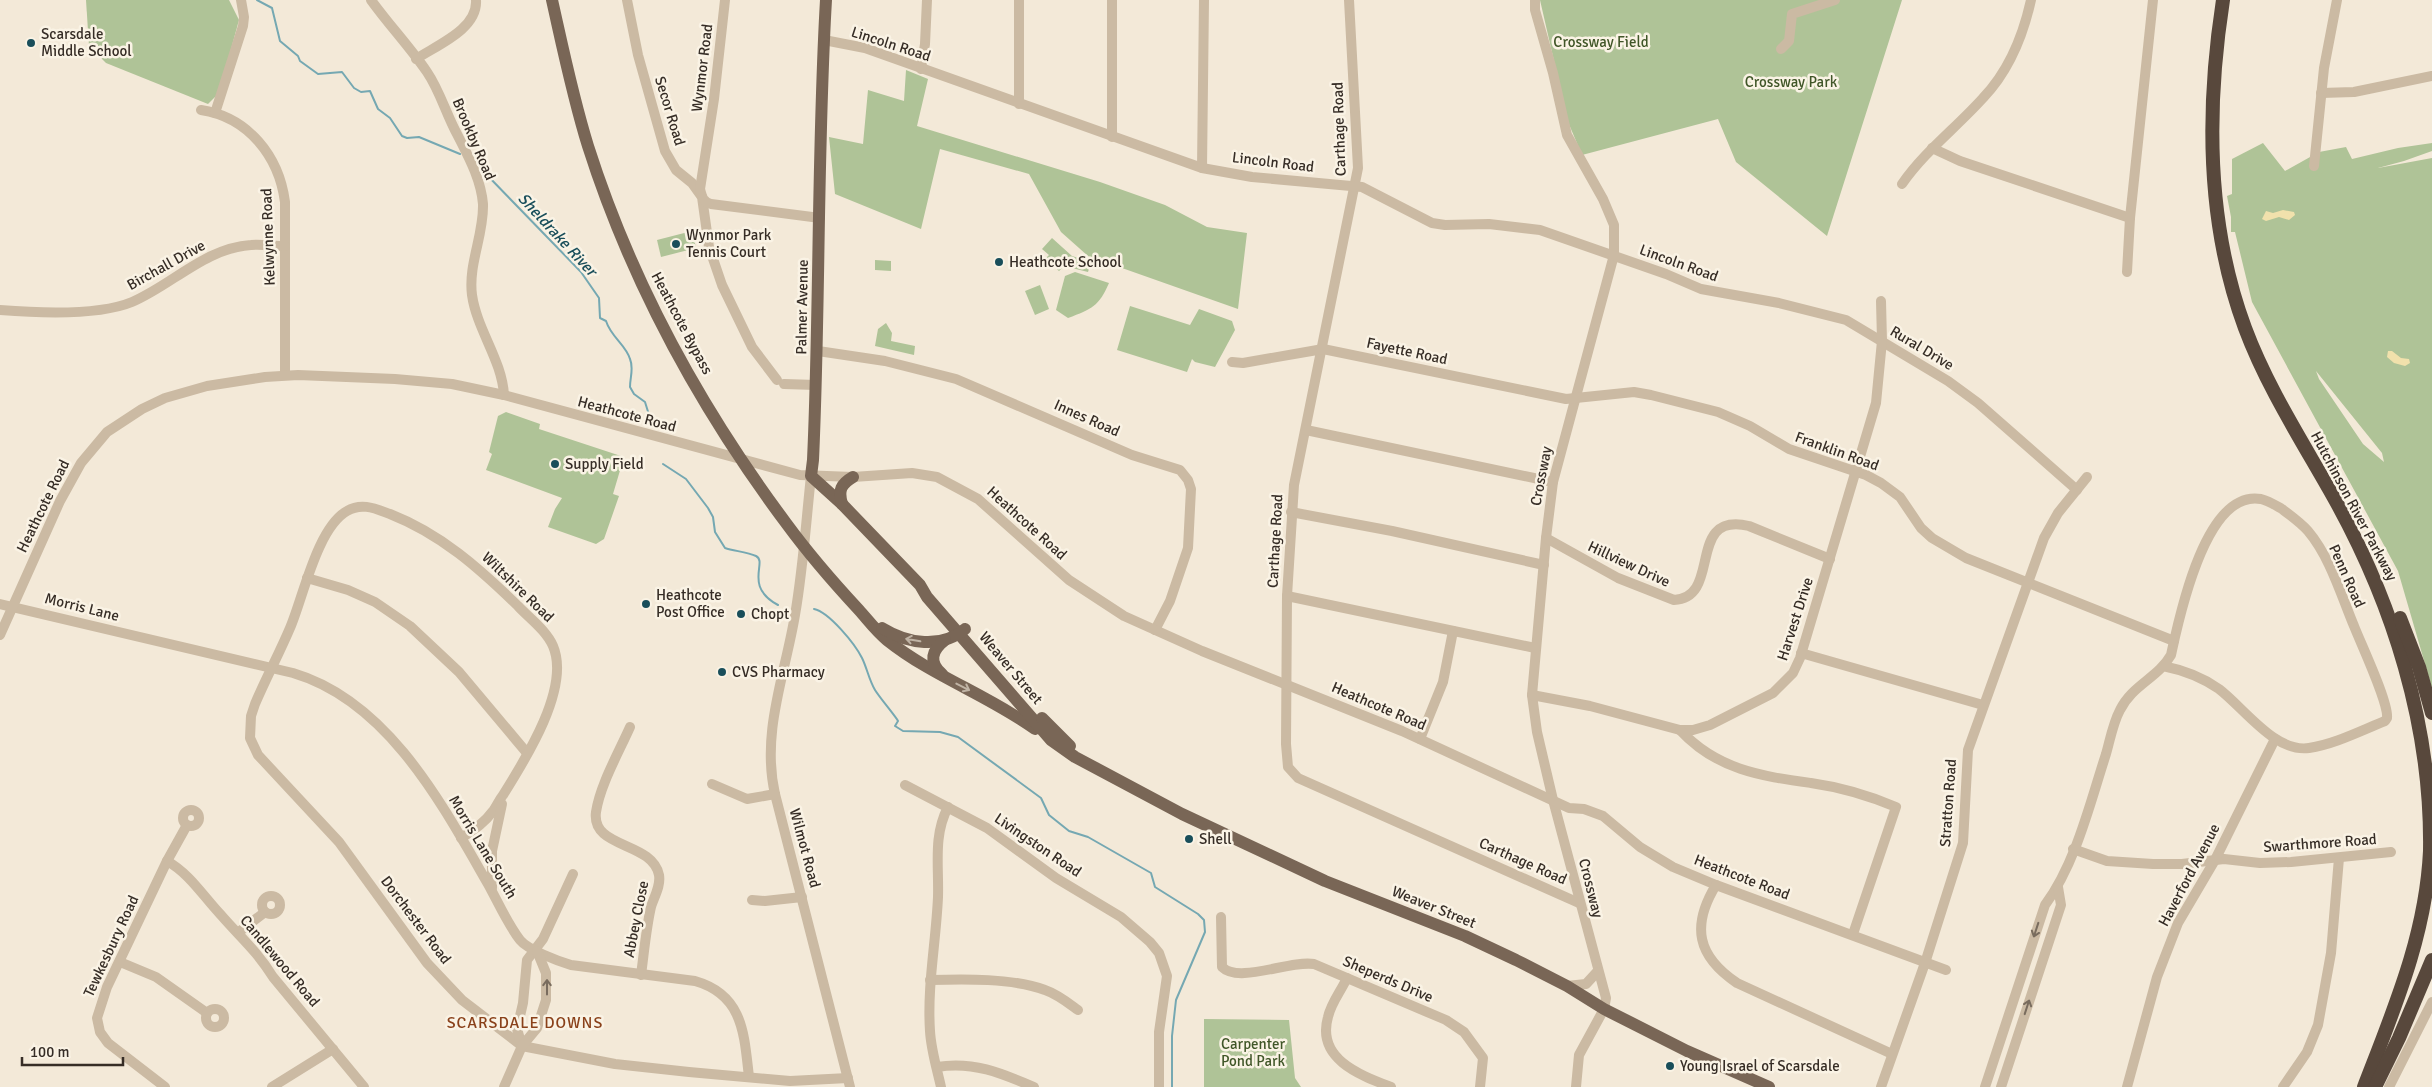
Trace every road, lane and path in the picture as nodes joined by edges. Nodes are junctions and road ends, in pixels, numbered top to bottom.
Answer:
1 (241, 0) edge
2 (371, 0) edge
3 (476, 0) edge
4 (552, 0) edge
5 (627, 0) edge
6 (725, 0) edge
7 (826, 0) edge
8 (927, 0) edge
9 (1019, 0) edge
10 (1112, 0) edge
11 (1204, 0) edge
12 (1349, 0) edge
13 (1529, 0) edge
14 (1542, 0) edge
15 (1835, 0) edge
16 (2031, 0) edge
17 (2153, 0) edge
18 (2222, 0) edge
19 (2232, 0) edge
20 (2336, 0) edge
21 (1535, 5) edge
22 (824, 40) junction
23 (1781, 49) dead end
24 (416, 59) junction
25 (921, 69) junction
26 (2432, 76) edge
27 (2321, 93) junction
28 (1019, 104) junction
29 (201, 110) dead end
30 (215, 113) junction
31 (1112, 137) junction
32 (1932, 148) junction
33 (2314, 166) dead end
34 (1202, 168) junction
35 (1902, 184) dead end
36 (1356, 187) junction
37 (702, 197) junction
38 (820, 218) junction
39 (2130, 218) junction
40 (285, 246) junction
41 (1614, 255) junction
42 (2127, 272) dead end
43 (1721, 293) joint
44 (1881, 301) dead end
45 (0, 310) edge
46 (1882, 341) junction
47 (1323, 348) junction
48 (818, 351) junction
49 (1232, 362) dead end
50 (286, 375) junction
51 (816, 385) junction
52 (504, 395) junction
53 (1575, 398) junction
54 (1306, 430) junction
55 (1856, 472) junction
56 (810, 476) junction
57 (853, 477) junction
58 (2087, 477) dead end
59 (1553, 482) junction
60 (2077, 490) junction
61 (842, 504) junction
62 (346, 511) joint
63 (1291, 512) junction
64 (1546, 538) junction
65 (1830, 559) junction
66 (1544, 565) junction
67 (307, 578) junction
68 (2028, 583) junction
69 (1287, 596) junction
70 (0, 604) edge
71 (13, 606) junction
72 (795, 613) joint
73 (2400, 618) junction
74 (868, 619) junction
75 (1155, 630) junction
76 (962, 631) junction
77 (1453, 631) junction
78 (0, 635) edge
79 (944, 640) junction
80 (156, 641) joint
81 (2174, 641) junction
82 (1535, 648) junction
83 (1802, 653) junction
84 (2163, 666) junction
85 (272, 668) junction
86 (946, 678) junction
87 (1286, 684) junction
88 (1532, 695) junction
89 (1983, 705) junction
90 (2432, 713) edge
91 (630, 727) dead end
92 (1680, 730) junction
93 (2432, 737) edge
94 (1420, 739) junction
95 (2275, 739) junction
96 (1051, 740) junction
97 (527, 753) junction
98 (1086, 762) junction
99 (712, 784) dead end
100 (905, 785) dead end
101 (508, 789) junction
102 (775, 794) junction
103 (1553, 800) junction
104 (948, 807) junction
105 (187, 825) dead end
106 (462, 838) junction
107 (2073, 849) junction
108 (2391, 852) dead end
109 (2339, 858) junction
110 (2216, 860) junction
111 (167, 861) junction
112 (573, 874) dead end
113 (1716, 885) junction
114 (2058, 887) junction
115 (493, 892) junction
116 (802, 897) junction
117 (752, 900) dead end
118 (1580, 903) junction
119 (2432, 908) edge
120 (265, 912) dead end
121 (1221, 917) dead end
122 (239, 932) junction
123 (1853, 934) junction
124 (537, 950) junction
125 (2432, 960) edge
126 (120, 962) junction
127 (1925, 963) junction
128 (2024, 967) junction
129 (1946, 970) dead end
130 (1597, 972) junction
131 (2038, 973) junction
132 (641, 975) junction
133 (1346, 978) junction
134 (930, 980) junction
135 (1567, 986) junction
136 (2432, 1002) edge
137 (1604, 1009) junction
138 (1078, 1010) dead end
139 (208, 1013) dead end
140 (2003, 1033) junction
141 (2017, 1038) junction
142 (522, 1046) junction
143 (333, 1049) junction
144 (1892, 1054) junction
145 (937, 1067) junction
146 (749, 1077) junction
147 (849, 1082) edge
148 (165, 1087) edge
149 (272, 1087) edge
150 (364, 1087) edge
151 (504, 1087) edge
152 (941, 1087) edge
153 (1034, 1087) edge
154 (1159, 1087) edge
155 (1391, 1087) edge
156 (1480, 1087) edge
157 (1576, 1087) edge
158 (1769, 1087) edge
159 (1881, 1087) edge
160 (1985, 1087) edge
161 (2001, 1087) edge
162 (2127, 1087) edge
163 (2284, 1087) edge
164 (2364, 1087) edge
165 (2374, 1087) edge
166 (2389, 1087) edge

1 - 30 street
2 - 24 street, Brookby Road
3 - 24 street
4 - 74 main road, Heathcote Bypass
5 - 37 street, Secor Road
6 - 37 street, Wynmor Road
7 - 22 main road, Palmer Avenue
8 - 25 street
9 - 28 street
10 - 31 street
11 - 34 street
12 - 36 street, Carthage Road
13 - 21 street, Crossway
14 - 21 street
15 - 23 street
16 - 32 street
17 - 39 street
18 - 164 highway, Hutchinson River Parkway
19 - 73 highway, Hutchinson River Parkway
20 - 27 street
21 - 41 street, Crossway
22 - 25 street, Lincoln Road
22 - 38 main road, Palmer Avenue
24 - 52 street, Brookby Road
25 - 28 street, Lincoln Road
26 - 27 street
27 - 33 street
28 - 31 street, Lincoln Road
29 - 30 street, Kelwynne Road
30 - 40 street, Kelwynne Road
31 - 34 street, Lincoln Road
32 - 35 street
32 - 39 street
34 - 36 street, Lincoln Road
36 - 41 street, Lincoln Road
36 - 47 street, Carthage Road
37 - 38 street
37 - 51 street
38 - 48 main road, Palmer Avenue
39 - 42 street
40 - 45 street, Birchall Drive
40 - 50 street, Kelwynne Road
41 - 43 street, Lincoln Road
41 - 53 street, Crossway
43 - 46 street, Rural Drive
44 - 46 street, Harvest Drive
46 - 55 street, Harvest Drive
46 - 60 street, Rural Drive
47 - 49 street, Fayette Road
47 - 53 street, Fayette Road
47 - 54 street, Carthage Road
48 - 51 main road, Palmer Avenue
48 - 75 street, Innes Road
50 - 52 street, Heathcote Road
50 - 71 street, Heathcote Road
51 - 56 main road, Palmer Avenue
52 - 56 street, Heathcote Road
53 - 55 street, Franklin Road
53 - 59 street, Crossway
54 - 59 street
54 - 63 street, Carthage Road
55 - 65 street, Harvest Drive
55 - 68 street, Franklin Road
56 - 57 street, Heathcote Road
56 - 61 main road, Weaver Street
56 - 72 street, Palmer Avenue
57 - 61 main road
57 - 75 street, Heathcote Road
58 - 60 street, Stratton Road
59 - 64 street, Crossway
60 - 68 street, Stratton Road
61 - 76 main road, Weaver Street
62 - 67 street, Dorchester Road
62 - 97 street, Wiltshire Road
63 - 66 street
63 - 69 street, Carthage Road
64 - 65 street, Hillview Drive
64 - 66 street, Crossway
65 - 83 street, Harvest Drive
66 - 82 street, Crossway
67 - 85 street, Dorchester Road
67 - 97 street
68 - 81 street, Franklin Road
68 - 89 street, Stratton Road
69 - 77 street
69 - 87 street, Carthage Road
70 - 71 street, Morris Lane
71 - 78 street, Heathcote Road
71 - 80 street, Morris Lane
72 - 102 street, Wilmot Road
73 - 90 highway
73 - 93 highway, Hutchinson River Parkway
79 -> 74 main road, Heathcote Bypass
74 - 86 main road, Heathcote Bypass
75 - 87 street, Heathcote Road
76 - 79 main road, Heathcote Bypass
76 - 96 main road, Weaver Street
76 - 98 main road, Weaver Street
77 - 82 street
77 - 94 street
79 - 86 main road
80 - 85 street, Morris Lane South
81 - 84 street, Penn Road
81 - 95 street, Penn Road
82 - 88 street, Crossway
83 - 89 street
83 - 92 street, Harvest Drive
84 - 95 street
84 - 107 street
85 - 106 street, Morris Lane South
85 - 142 street, Dorchester Road
86 -> 96 main road, Heathcote Bypass
87 - 94 street, Heathcote Road
87 - 118 street, Carthage Road
88 - 92 street, Harvest Drive
88 - 103 street, Crossway
89 - 127 street, Stratton Road
91 - 132 street, Abbey Close
92 - 123 street
94 - 103 street, Heathcote Road
95 - 110 street, Haverford Avenue
96 - 98 main road, Weaver Street
97 - 101 street, Wiltshire Road
98 - 135 main road, Weaver Street
99 - 102 street
100 - 104 street, Livingston Road
101 - 106 street, Wiltshire Road
101 - 115 street, Wiltshire Road
102 - 116 street, Wilmot Road
103 - 113 street, Heathcote Road
103 - 118 street, Crossway
104 - 134 street
104 - 154 street, Livingston Road
105 - 111 street, Tewkesbury Road
106 - 115 street, Morris Lane South
107 - 110 street, Swarthmore Road
107 - 114 street
108 - 109 street, Swarthmore Road
109 - 110 street, Swarthmore Road
109 - 163 street
110 - 162 street, Haverford Avenue
111 - 122 street, Candlewood Road
111 - 126 street, Tewkesbury Road
112 - 124 street
113 - 123 street, Heathcote Road
113 - 144 street
114 -> 128 street
114 - 131 street
115 - 124 street, Morris Lane South
116 - 117 street
116 - 147 street, Wilmot Road
118 - 130 street, Crossway
119 - 165 highway
120 - 122 street
121 - 133 street, Sheperds Drive
122 - 143 street, Candlewood Road
123 - 127 street, Heathcote Road
124 - 132 street, Morris Lane South
124 - 142 street
142 -> 124 street
125 - 165 highway
126 - 139 street
126 - 148 street, Tewkesbury Road
127 - 129 street, Heathcote Road
127 - 144 street, Stratton Road
128 - 131 street
128 - 140 street
130 - 135 street
130 - 137 street, Crossway
141 -> 131 street
132 - 146 street, Morris Lane South
133 - 155 street
133 - 156 street, Sheperds Drive
134 - 138 street
134 - 145 street
135 - 137 main road, Weaver Street
136 - 166 street
137 - 157 street
137 - 158 main road, Weaver Street
140 - 141 street
140 - 160 street
141 - 161 street
142 - 146 street, Dorchester Road
142 - 151 street
143 - 149 street
143 - 150 street, Candlewood Road
144 - 159 street, Stratton Road
145 - 152 street
145 - 153 street
146 - 147 street, Dorchester Road

